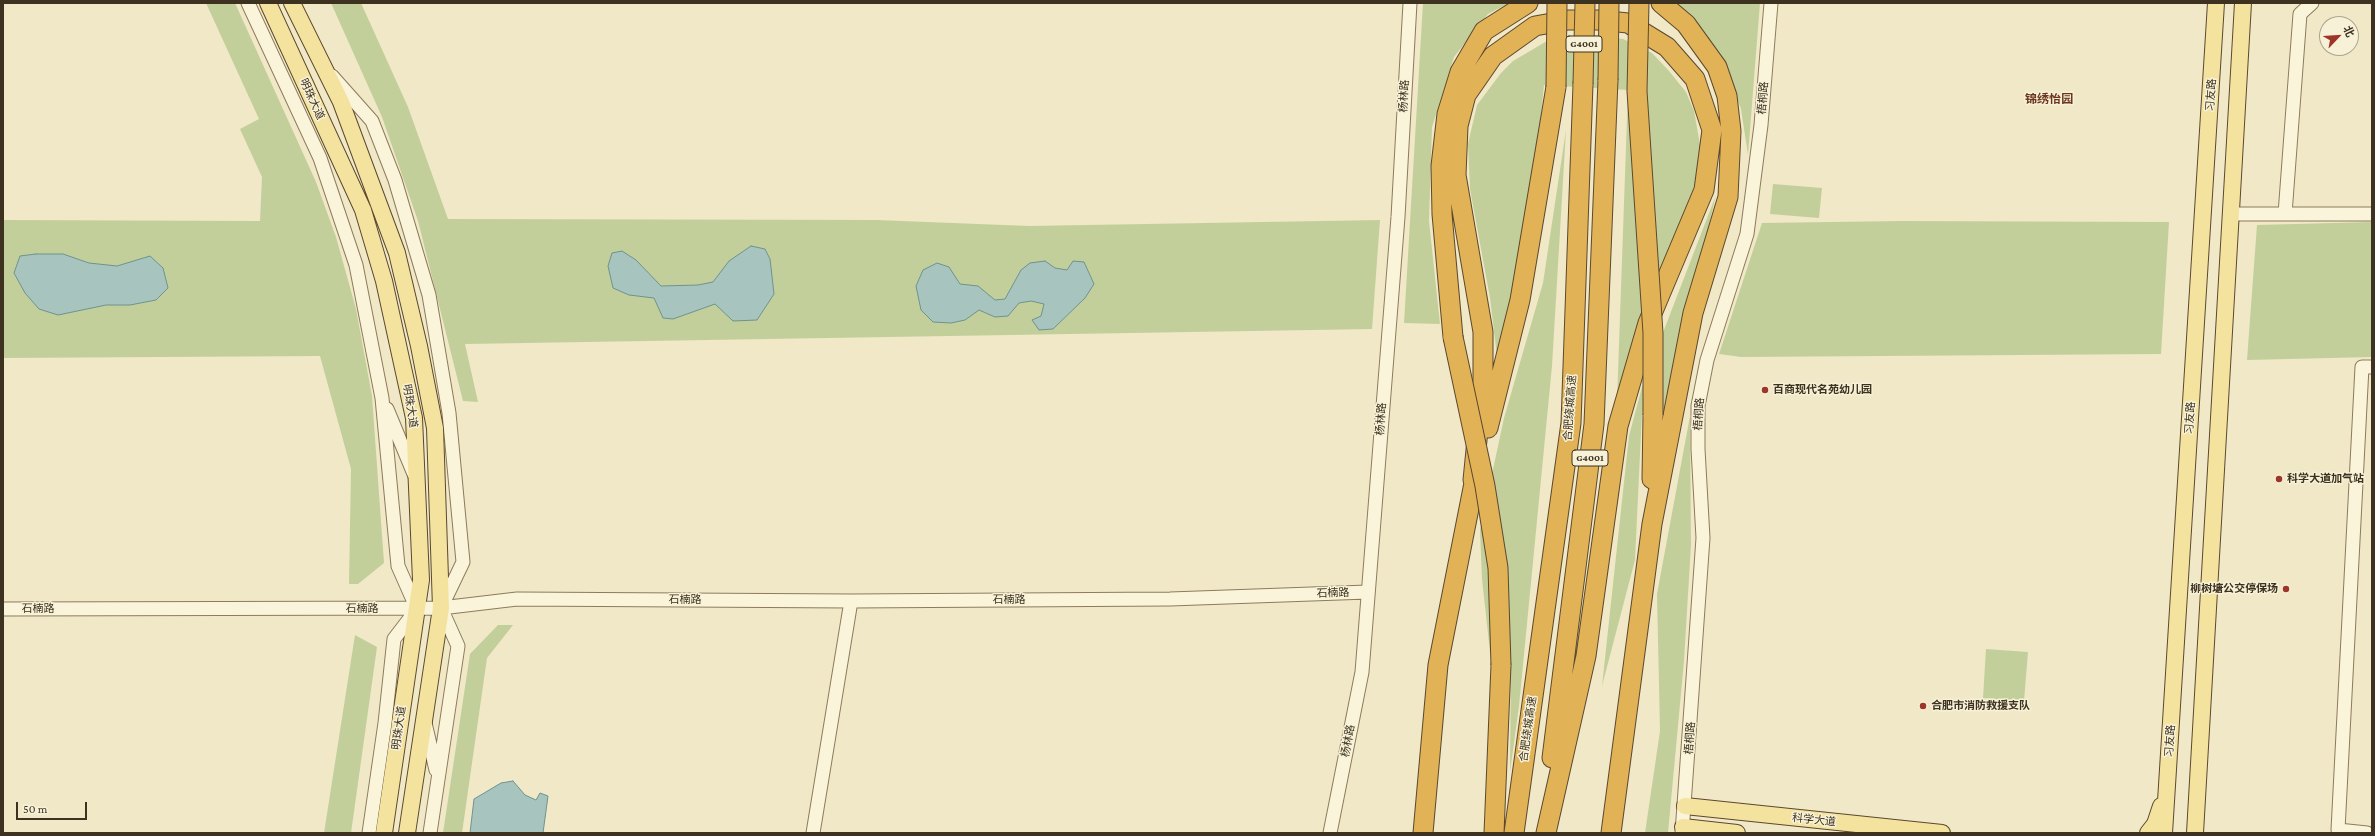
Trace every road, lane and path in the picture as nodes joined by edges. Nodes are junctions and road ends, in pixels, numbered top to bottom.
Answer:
1 (248, 3) edge
2 (268, 3) edge
3 (293, 3) edge
4 (1410, 3) edge
5 (1528, 3) edge
6 (1557, 3) edge
7 (1585, 3) edge
8 (1609, 3) edge
9 (1639, 3) edge
10 (1661, 3) edge
11 (1771, 3) edge
12 (2216, 3) edge
13 (2243, 3) edge
14 (2312, 3) edge
15 (324, 67) junction
16 (2231, 214) junction
17 (2286, 214) junction
18 (2372, 214) edge
19 (2372, 367) edge
20 (382, 398) junction
21 (451, 426) junction
22 (416, 479) junction
23 (1473, 480) junction
24 (437, 505) junction
25 (1652, 524) junction
26 (1368, 592) junction
27 (851, 601) junction
28 (416, 608) junction
29 (441, 608) junction
30 (3, 609) edge
31 (401, 717) junction
32 (424, 718) junction
33 (378, 769) junction
34 (438, 778) junction
35 (2167, 787) junction
36 (1685, 806) junction
37 (2196, 816) junction
38 (1683, 830) edge
39 (369, 833) edge
40 (384, 833) edge
41 (407, 833) edge
42 (430, 833) edge
43 (813, 833) edge
44 (1330, 833) edge
45 (1423, 833) edge
46 (1494, 833) edge
47 (1514, 833) edge
48 (1542, 833) edge
49 (1546, 833) edge
50 (1611, 833) edge
51 (1737, 833) edge
52 (1942, 833) edge
53 (2148, 833) edge
54 (2164, 833) edge
55 (2195, 833) edge
56 (2205, 833) edge
57 (2367, 833) edge

1 - 20 street
2 - 22 main road, 明珠大道
3 - 15 main road, 明珠大道
4 - 26 street, 杨林路
5 - 46 highway, bridge
6 - 23 highway, bridge
7 - 47 highway, 合肥绕城高速 / G4001, bridge
8 - 48 highway, G4001, bridge
9 - 25 highway, bridge
10 - 25 highway
11 - 36 street, 梧桐路
12 - 35 main road, 习友路
13 - 16 main road
14 - 17 street
15 - 21 street
15 - 24 main road, 明珠大道
16 - 17 street
16 - 37 main road
17 - 18 street
19 - 57 street
20 - 22 street
20 - 28 street
21 - 24 street
21 - 29 street
22 - 28 main road, 明珠大道
23 - 45 highway
23 - 49 highway
24 - 29 main road, 明珠大道
25 - 50 highway
26 - 27 street, 石楠路
26 - 44 street, 杨林路
27 - 29 street, 石楠路
27 - 43 street
28 - 29 street, 石楠路
28 - 30 street, 石楠路
28 - 31 main road, 明珠大道
28 - 33 street
29 - 32 main road, 明珠大道
29 - 34 street
31 - 33 street
31 - 40 main road, 明珠大道
32 - 34 street
32 - 41 main road, 明珠大道
33 - 39 street
34 - 42 street
35 - 53 main road
35 - 54 main road, 习友路
36 - 38 street, 梧桐路
36 - 52 main road, 科学大道
37 - 55 main road
37 - 56 main road
38 - 51 main road

